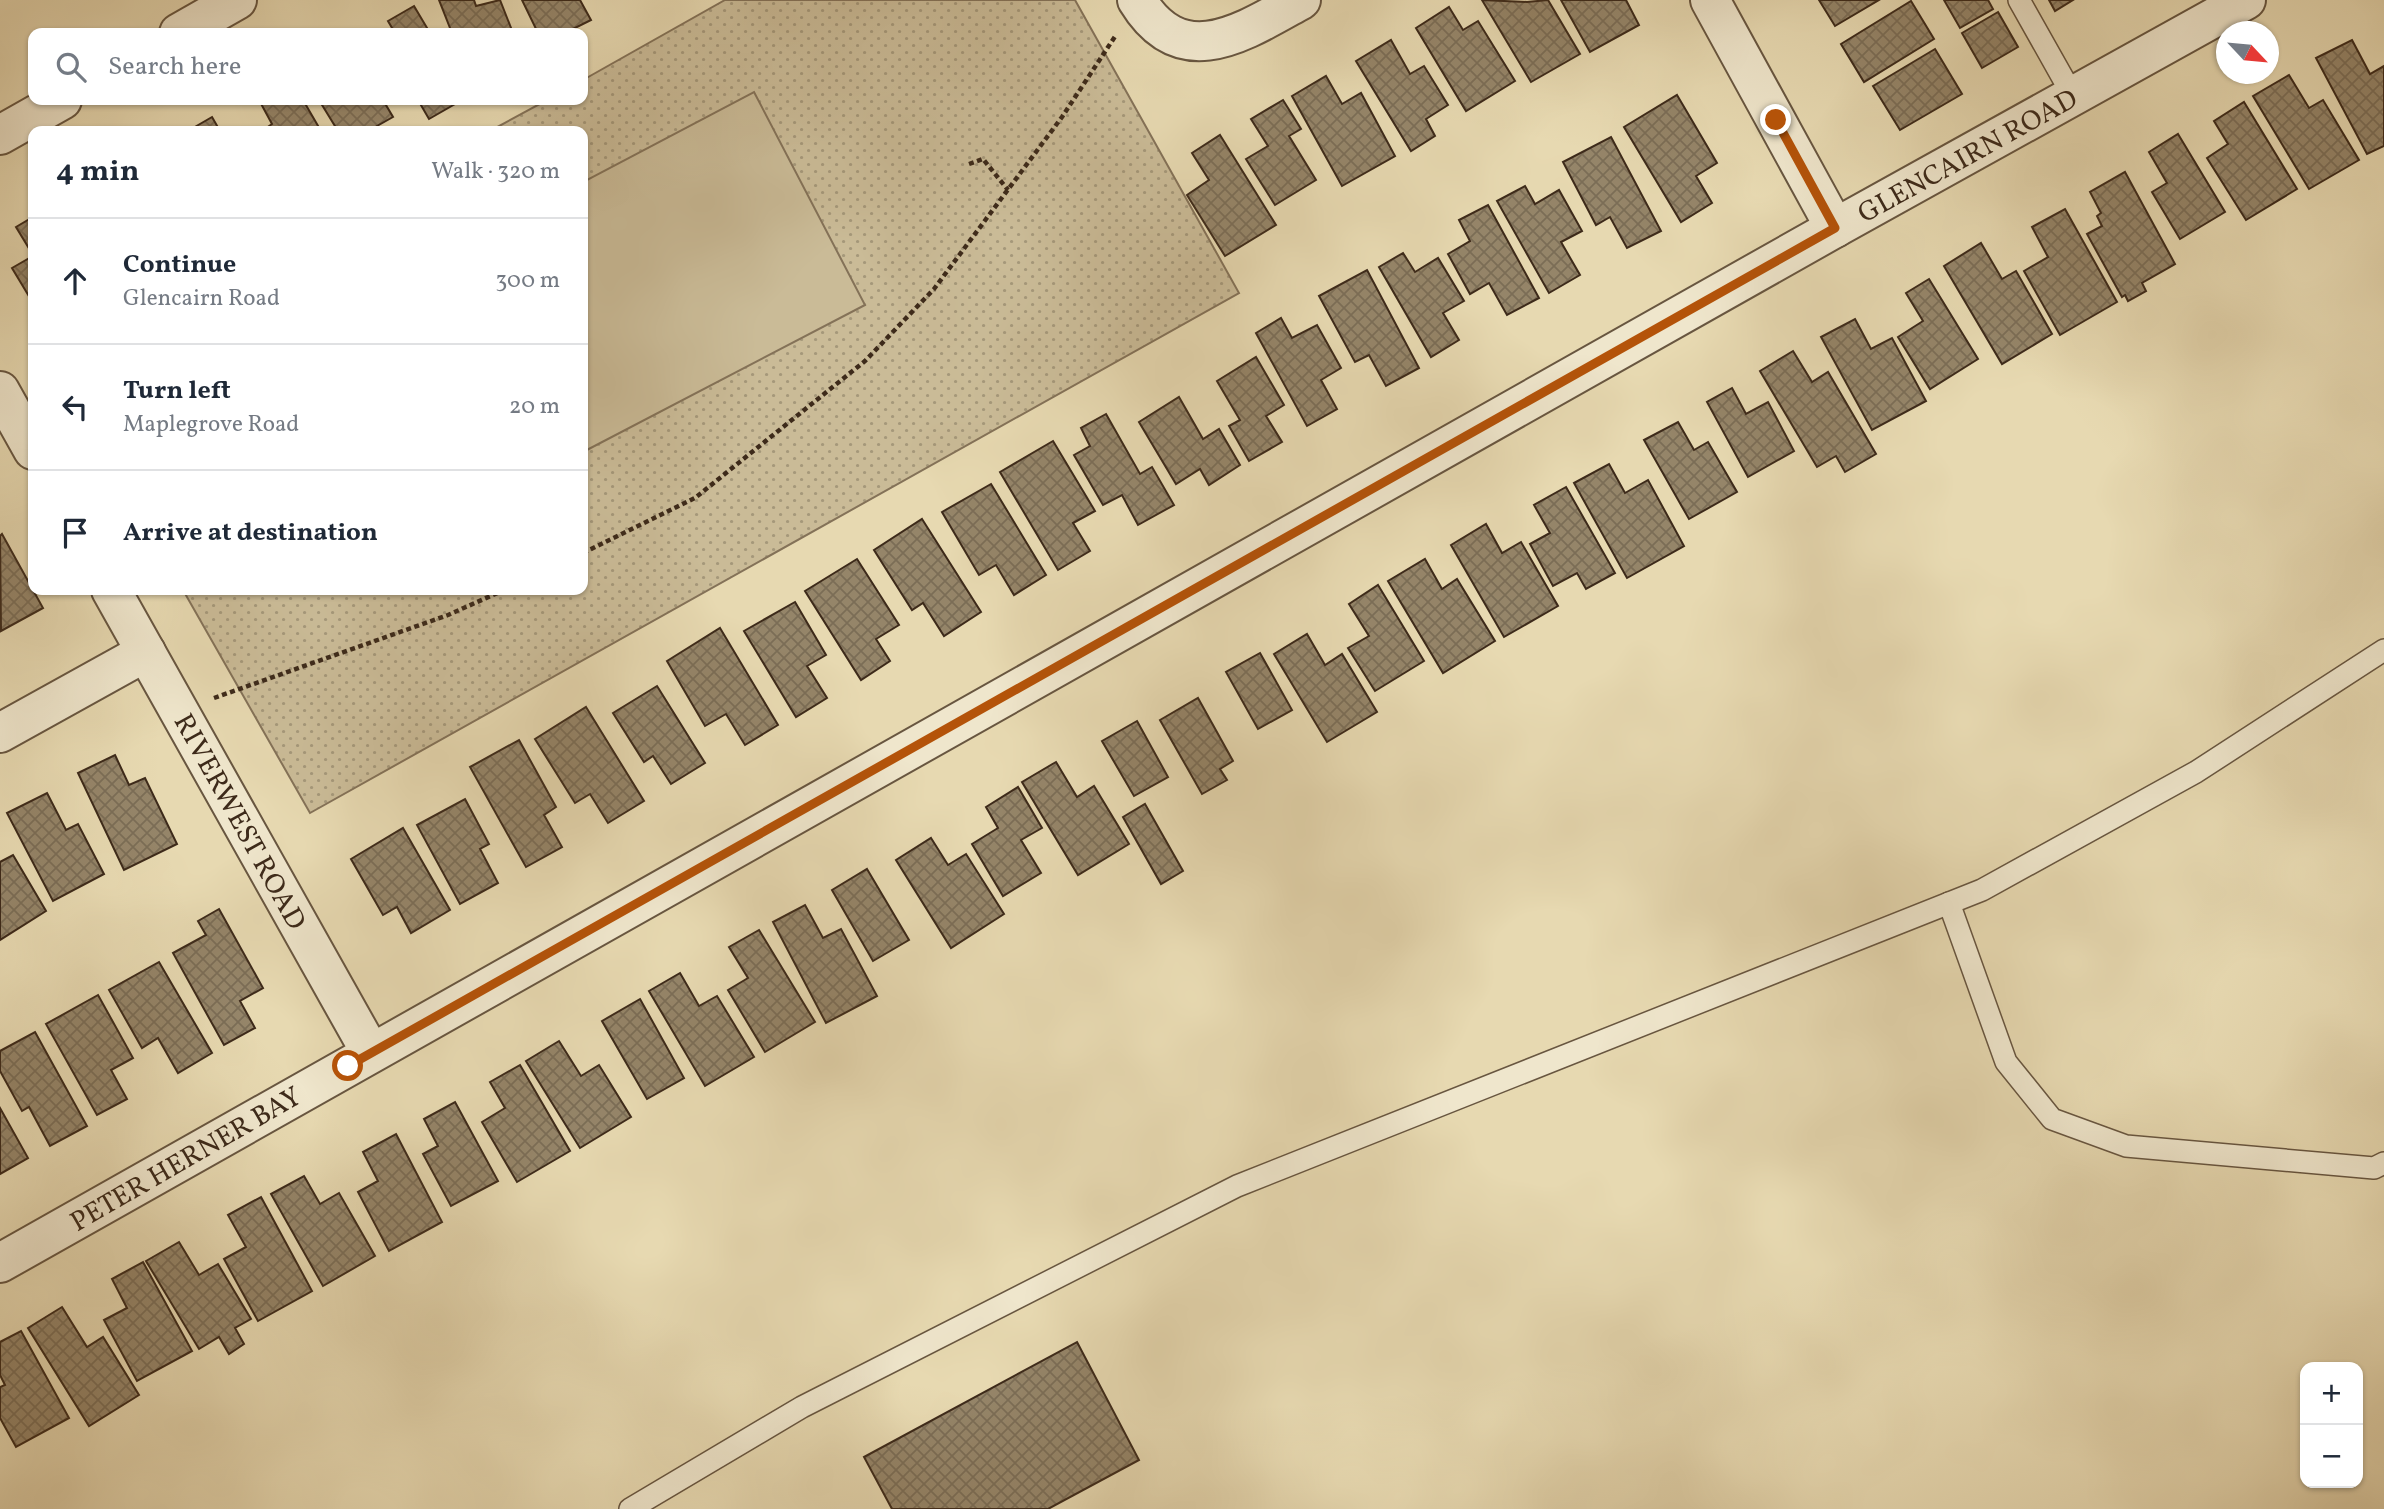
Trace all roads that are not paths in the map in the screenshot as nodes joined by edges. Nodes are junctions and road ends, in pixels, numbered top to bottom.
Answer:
1 (237, 0) edge
2 (1301, 0) edge
3 (1710, 0) edge
4 (2019, 0) edge
5 (2246, 0) edge
6 (1139, 2) edge
7 (188, 28) edge
8 (2073, 96) junction
9 (53, 105) edge
10 (0, 135) edge
11 (1835, 228) junction
12 (0, 391) edge
13 (28, 441) edge
14 (114, 595) edge
15 (2384, 650) edge
16 (146, 652) junction
17 (0, 733) edge
18 (1949, 903) junction
19 (371, 1053) junction
20 (2384, 1163) edge
21 (0, 1263) edge
22 (631, 1509) edge

1 - 7 street
2 - 6 street
3 - 11 street
4 - 8 lane
5 - 8 street, GLENCAIRN ROAD
8 - 11 street, GLENCAIRN ROAD
9 - 10 street
11 - 19 street, GLENCAIRN ROAD
12 - 13 street
14 - 16 street, RIVERWEST ROAD
15 - 18 lane
16 - 17 street
16 - 19 street, RIVERWEST ROAD
18 - 20 lane
18 - 22 lane
19 - 21 street, PETER HERNER BAY

